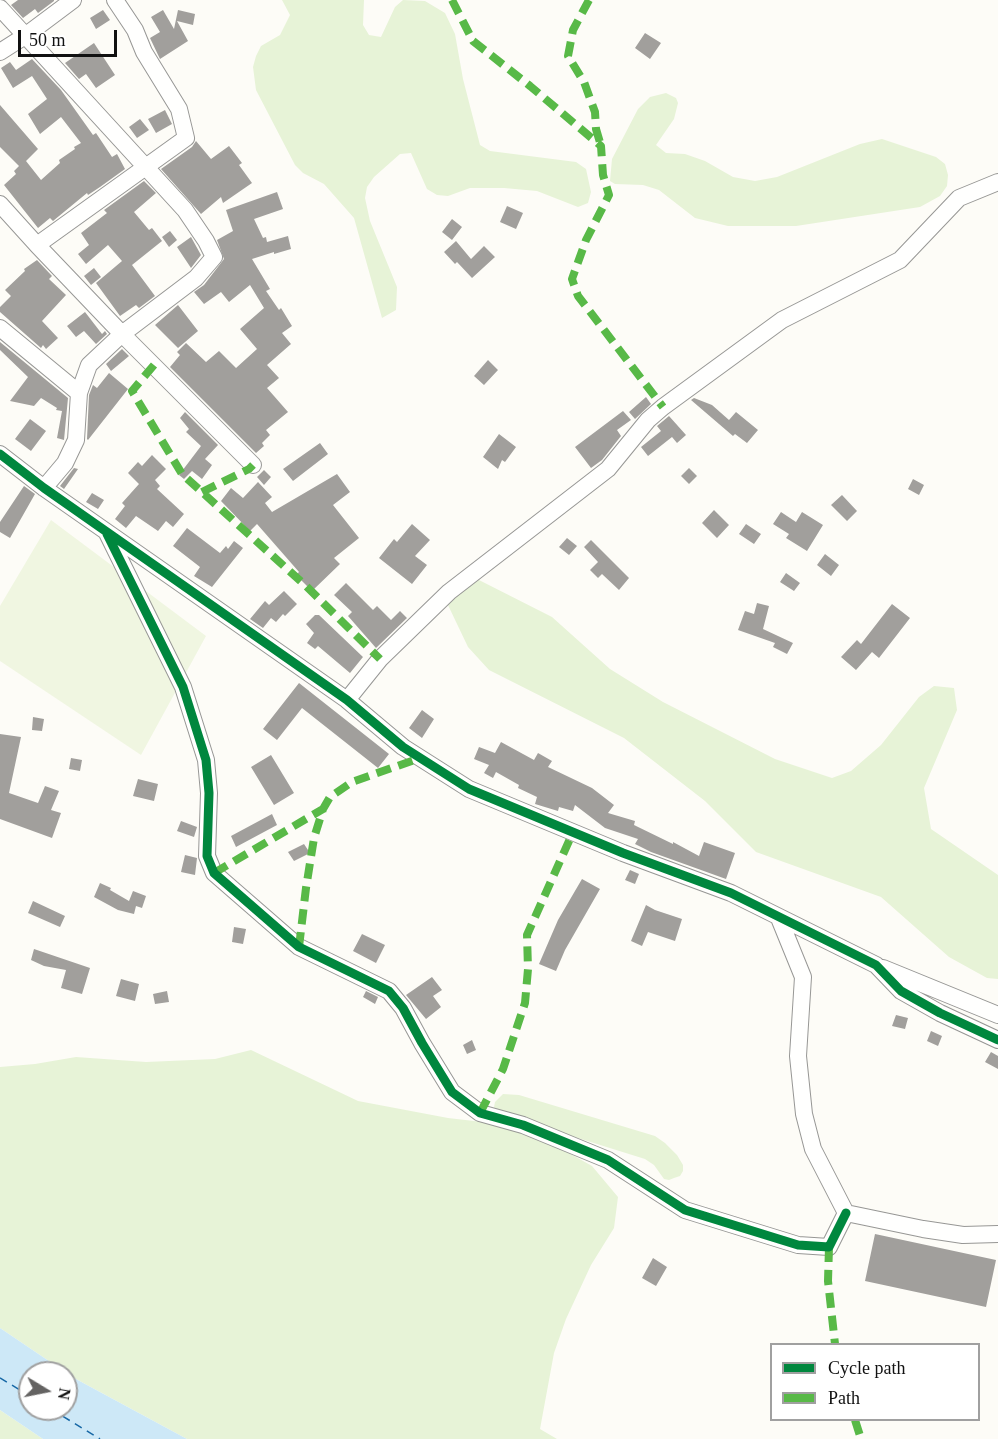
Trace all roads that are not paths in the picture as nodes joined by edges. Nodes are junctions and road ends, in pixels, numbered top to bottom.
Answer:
1 (73, 0) edge
2 (115, 0) edge
3 (0, 8) edge
4 (26, 36) junction
5 (0, 52) edge
6 (145, 168) junction
7 (998, 182) edge
8 (0, 204) edge
9 (37, 245) junction
10 (0, 328) edge
11 (122, 334) junction
12 (78, 393) junction
13 (0, 454) edge
14 (253, 465) dead end
15 (44, 488) junction
16 (106, 531) junction
17 (347, 700) junction
18 (779, 918) junction
19 (876, 965) junction
20 (998, 1014) edge
21 (998, 1040) edge
22 (846, 1213) junction
23 (998, 1234) edge

1 - 4 street
2 - 6 street
3 - 4 street
4 - 5 street
4 - 6 street
6 - 9 street
6 - 11 street
7 - 17 street
8 - 9 street
9 - 11 street
10 - 12 street
11 - 12 street
11 - 14 street
12 - 15 street
13 - 15 street
15 - 16 street
16 - 17 street
16 - 22 street
17 - 18 street
18 - 19 street
18 - 22 street
19 - 20 street
19 - 21 street
22 - 23 street

